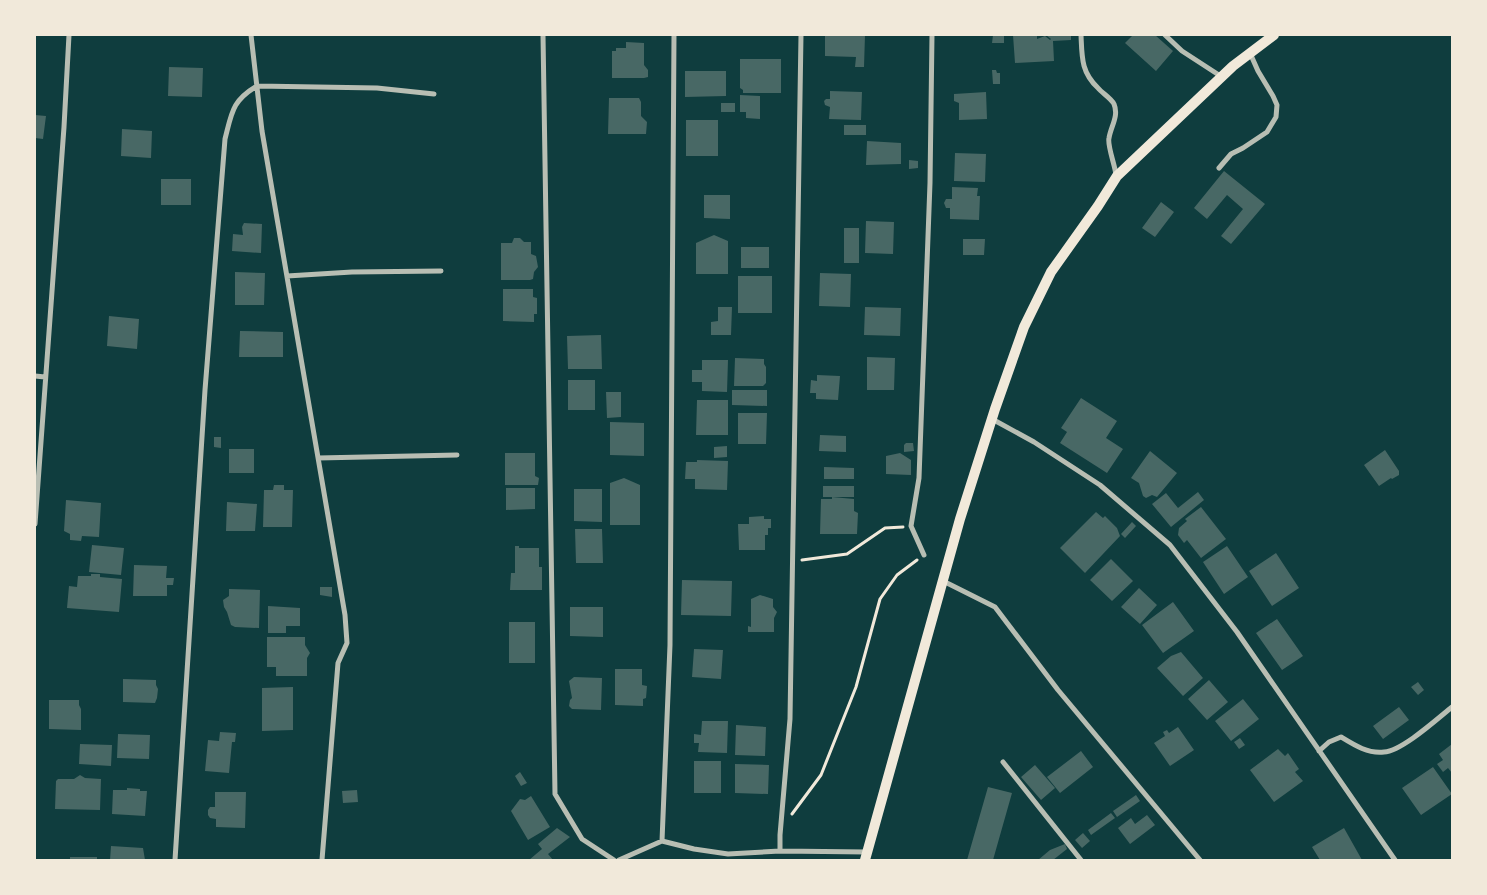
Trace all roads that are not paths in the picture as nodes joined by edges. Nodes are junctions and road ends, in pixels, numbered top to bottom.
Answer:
1 (69, 35) edge
2 (251, 35) edge
3 (543, 35) edge
4 (674, 35) edge
5 (801, 35) edge
6 (932, 35) edge
7 (1082, 35) edge
8 (1165, 35) edge
9 (1274, 35) edge
10 (1250, 54) junction
11 (1222, 77) junction
12 (257, 86) junction
13 (434, 94) dead end
14 (1219, 168) dead end
15 (1117, 176) junction
16 (441, 271) dead end
17 (287, 276) junction
18 (35, 376) edge
19 (45, 377) junction
20 (992, 419) junction
21 (457, 455) dead end
22 (318, 458) junction
23 (35, 524) edge
24 (924, 555) road end
25 (943, 581) junction
26 (1452, 708) edge
27 (1319, 751) junction
28 (1004, 762) dead end
29 (662, 841) junction
30 (780, 851) junction
31 (866, 856) edge
32 (175, 860) edge
33 (322, 860) edge
34 (614, 860) edge
35 (619, 860) edge
36 (1081, 860) edge
37 (1200, 860) edge
38 (1396, 860) edge

1 - 19 street
2 - 12 street
3 - 34 street
4 - 29 street
5 - 30 street
6 - 24 street
7 - 15 street
8 - 11 street
9 - 10 main road
10 - 11 main road
10 - 14 street
11 - 15 main road
12 - 13 street
12 - 17 street
12 - 32 street
15 - 20 main road
16 - 17 street
17 - 22 street
18 - 19 street
19 - 23 street
20 - 25 main road
20 - 27 street
21 - 22 street
22 - 33 street
25 - 31 main road
25 - 37 street
26 - 27 street
27 - 38 street
28 - 36 street
29 - 30 street
29 - 35 street
30 - 31 street

